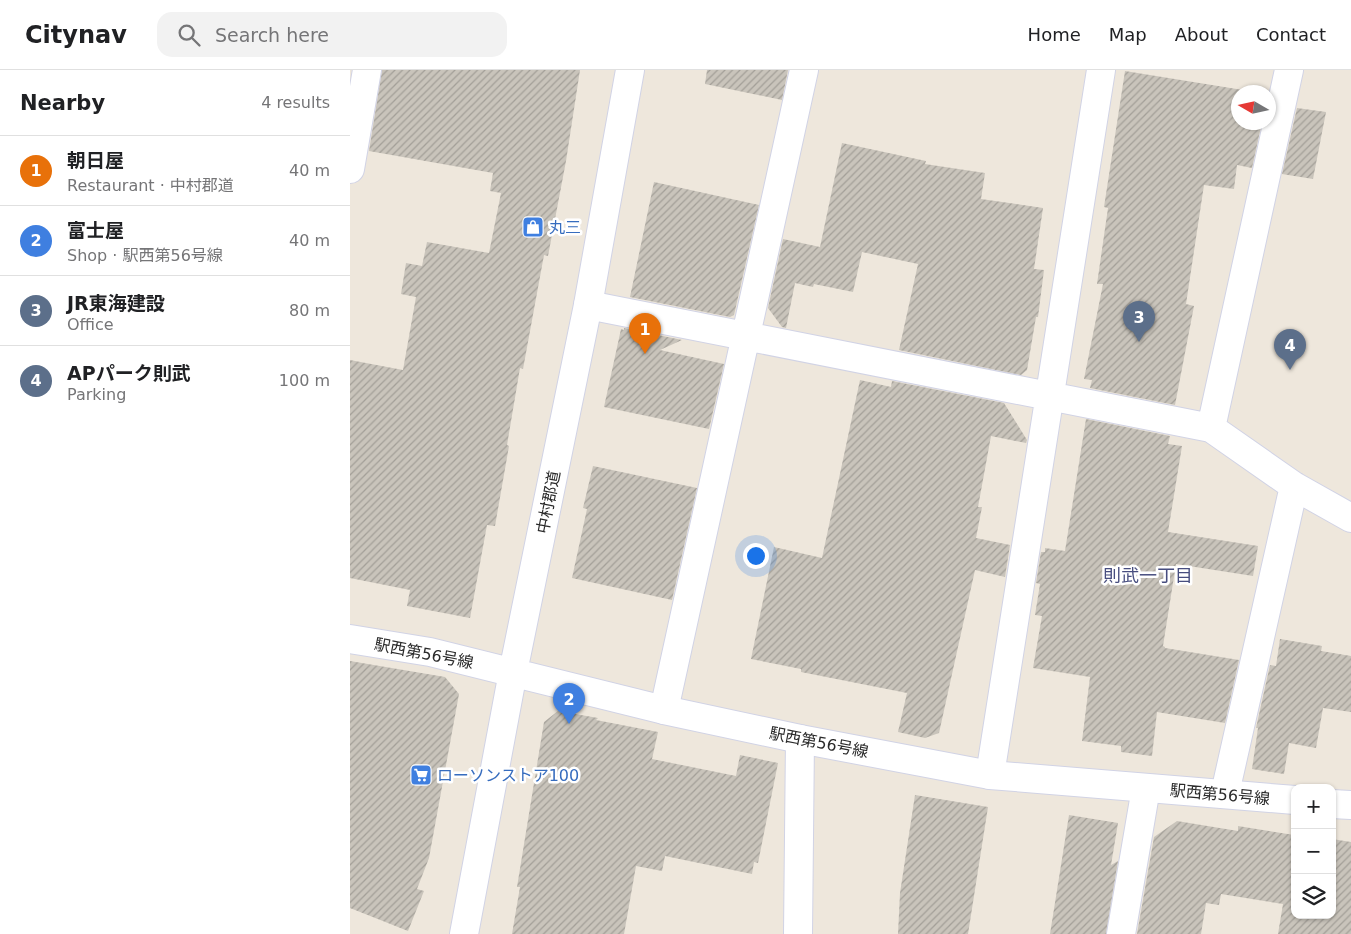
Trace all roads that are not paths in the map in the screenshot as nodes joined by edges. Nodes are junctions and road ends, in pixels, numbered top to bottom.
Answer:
1 (367, 70) edge
2 (630, 70) edge
3 (804, 70) edge
4 (1102, 70) edge
5 (1289, 70) edge
6 (350, 169) edge
7 (588, 305) junction
8 (746, 337) junction
9 (1050, 397) junction
10 (1211, 428) junction
11 (1294, 486) junction
12 (1351, 518) edge
13 (350, 639) edge
14 (513, 672) junction
15 (664, 710) junction
16 (800, 740) junction
17 (990, 775) junction
18 (1146, 788) junction
19 (1225, 793) junction
20 (1291, 800) edge
21 (1336, 804) edge
22 (1351, 806) edge
23 (464, 934) edge
24 (798, 934) edge
25 (1121, 934) edge

1 - 6 street
2 - 7 street, 中村郡道
3 - 8 street
4 - 9 street
5 - 10 street
7 - 8 street
7 - 14 street, 中村郡道
8 - 9 street
8 - 15 street
9 - 10 street
9 - 17 street
10 - 11 street
11 - 12 street
11 - 19 street
13 - 14 street, 駅西第56号線
14 - 15 street, 駅西第56号線
14 - 23 street, 中村郡道
15 - 16 street, 駅西第56号線
16 - 17 street, 駅西第56号線
16 - 24 street
17 - 18 street, 駅西第56号線
18 - 19 street, 駅西第56号線
18 - 25 street
19 - 20 street, 駅西第56号線
21 - 22 street

